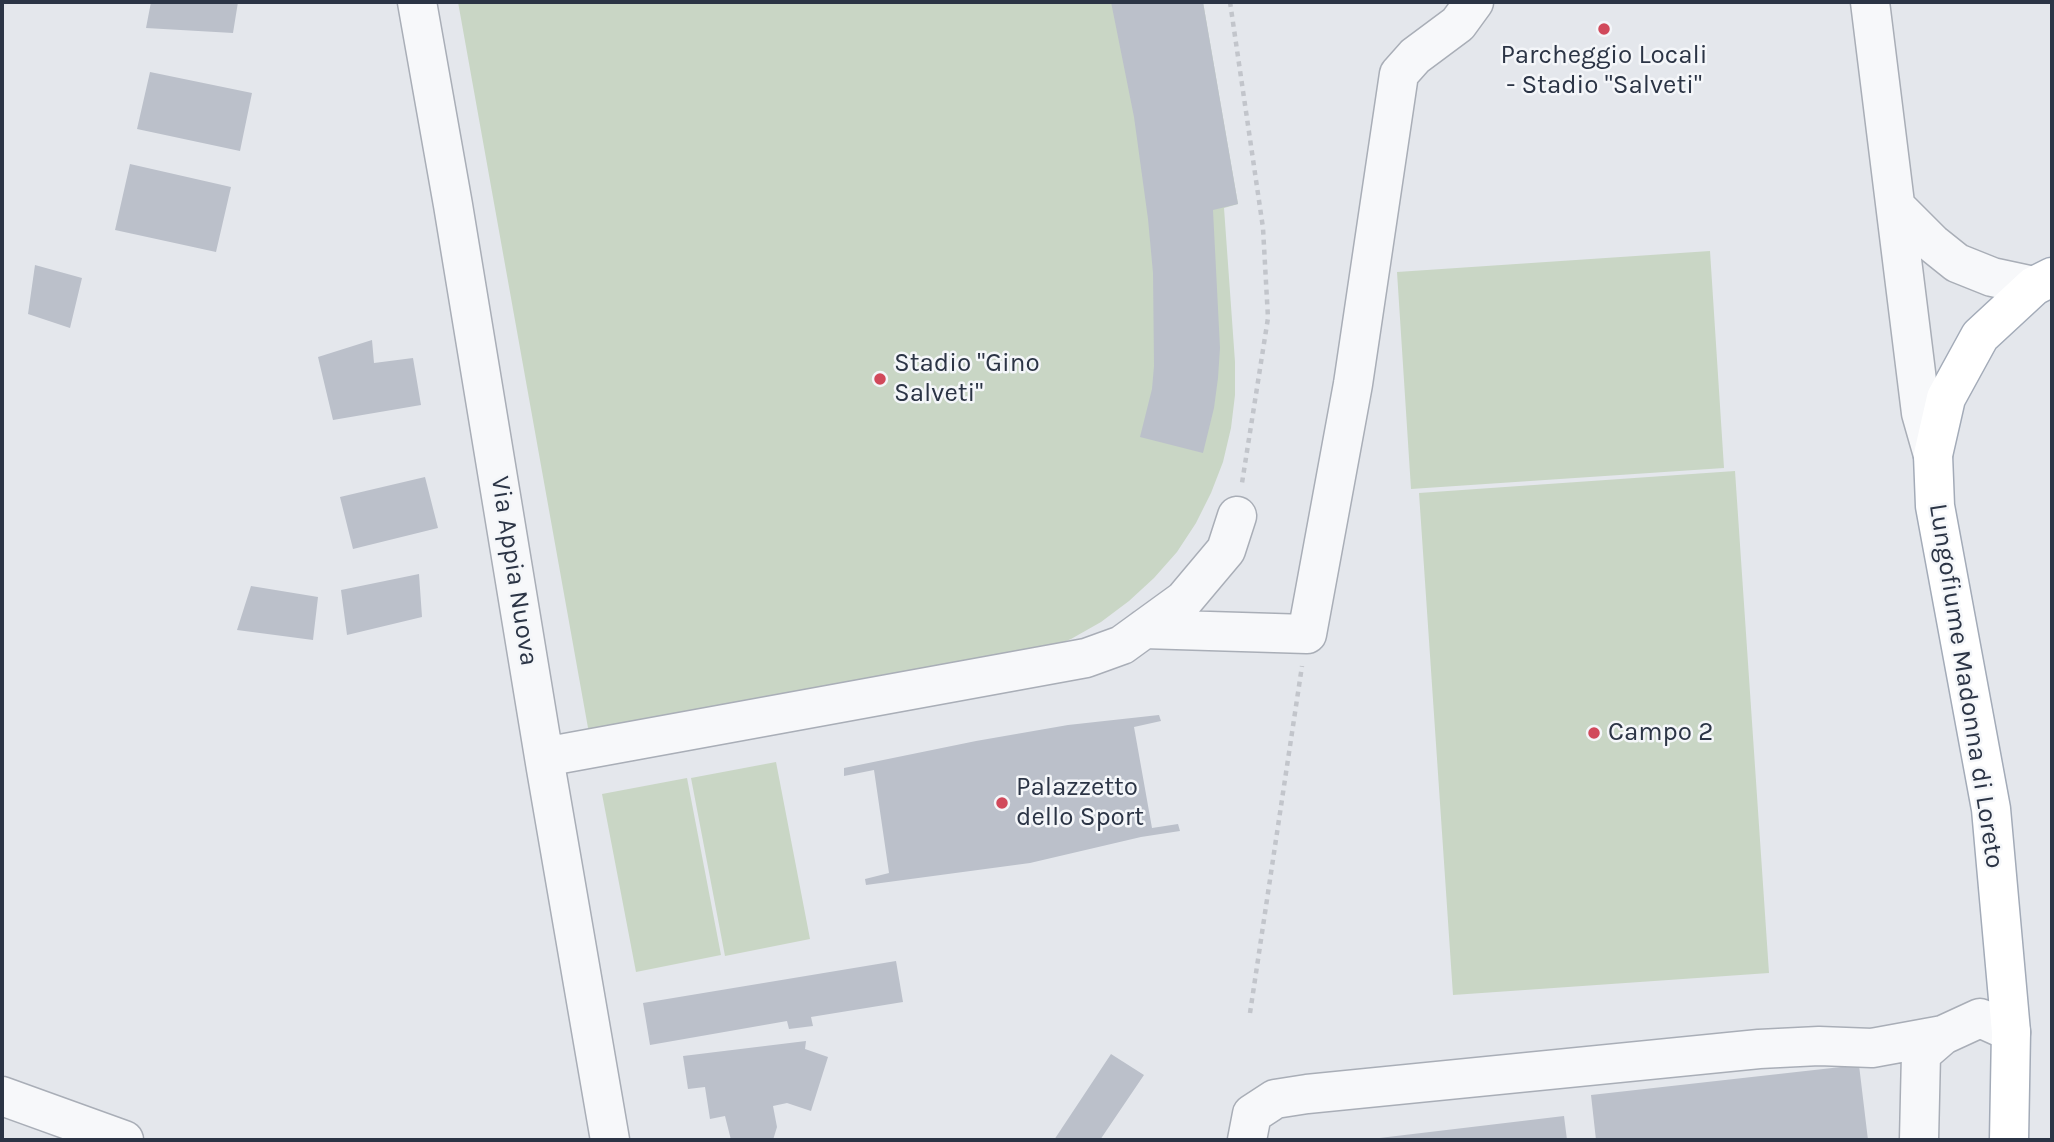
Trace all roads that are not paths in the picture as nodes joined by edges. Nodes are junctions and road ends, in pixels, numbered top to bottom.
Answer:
1 (417, 2) edge
2 (1474, 2) edge
3 (1870, 2) edge
4 (1896, 207) junction
5 (2046, 290) edge
6 (1933, 455) junction
7 (1237, 516) road end
8 (1144, 629) junction
9 (544, 757) junction
10 (2011, 1032) junction
11 (1943, 1035) junction
12 (2, 1096) edge
13 (124, 1140) edge
14 (610, 1140) edge
15 (1247, 1140) edge
16 (1919, 1140) edge
17 (2009, 1140) edge
18 (2035, 1140) edge

1 - 9 street, Via Appia Nuova
2 - 8 street
3 - 4 street
4 - 5 street
4 - 6 street
5 - 6 main road, Lungofiume Madonna di Loreto
5 - 18 main road, Lungofiume Madonna di Loreto
6 - 10 main road, Lungofiume Madonna di Loreto
7 - 8 street
8 - 9 street
9 - 14 street, Via Appia Nuova
10 - 11 street
10 - 17 main road, Lungofiume Madonna di Loreto
11 - 15 street
11 - 16 street
12 - 13 street

